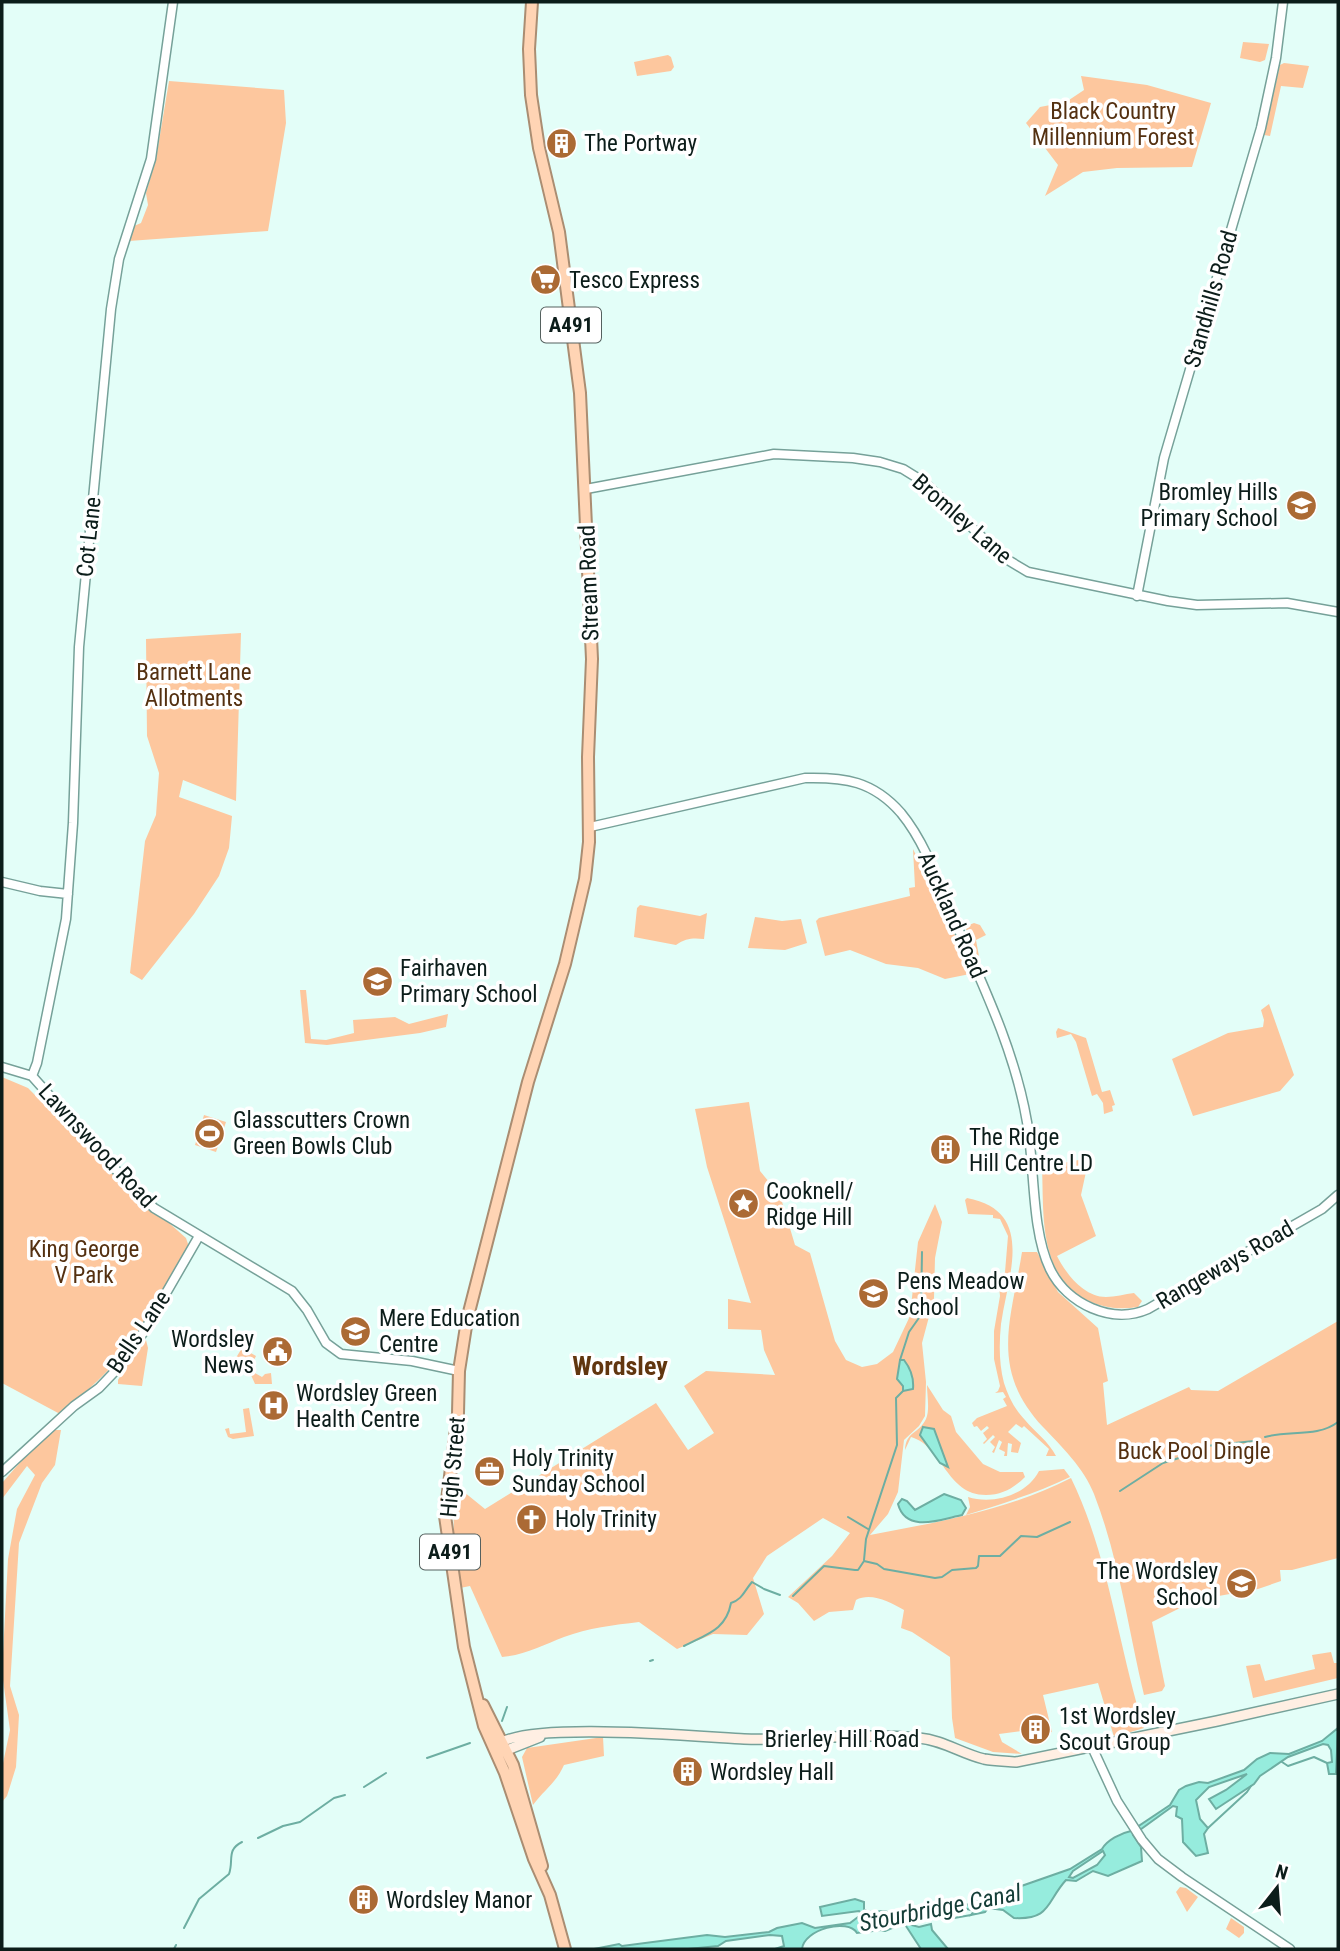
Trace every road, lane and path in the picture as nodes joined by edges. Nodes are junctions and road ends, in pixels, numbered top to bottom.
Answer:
1 (173, 2) edge
2 (532, 2) edge
3 (1283, 2) edge
4 (586, 489) junction
5 (1137, 596) junction
6 (1338, 612) edge
7 (590, 827) junction
8 (2, 882) edge
9 (68, 894) junction
10 (2, 1067) edge
11 (32, 1076) junction
12 (509, 1157) joint
13 (1338, 1195) edge
14 (199, 1236) junction
15 (1104, 1313) joint
16 (459, 1371) junction
17 (2, 1472) edge
18 (1338, 1693) edge
19 (478, 1696) junction
20 (505, 1745) junction
21 (1092, 1747) junction
22 (494, 1750) junction
23 (547, 1886) junction
24 (565, 1949) edge
25 (1290, 1949) edge

1 - 9 street, Cot Lane
2 - 4 highway, Stream Road / A491
3 - 5 street, Standhills Road
4 - 5 street, Bromley Lane
4 - 7 highway, Stream Road / A491
5 - 6 street, Bromley Lane
7 - 12 highway, Stream Road / A491
7 - 15 street, Auckland Road
8 - 9 street
9 - 11 street, Cot Lane
10 - 11 street, Lawnswood Road
11 - 14 street, Lawnswood Road
12 - 16 highway, High Street / A491
13 - 15 street, Rangeways Road
14 - 16 street, Lawnswood Road
14 - 17 street, Bells Lane
16 - 19 highway, High Street / A491
18 - 21 main road, Brierley Hill Road
19 - 20 highway, High Street / A491
19 - 22 highway, High Street / A491
20 - 21 main road, Brierley Hill Road
20 - 22 main road
20 - 23 highway, High Street / A491
21 - 25 street
22 - 23 highway, High Street / A491
23 - 24 highway, High Street / A491

